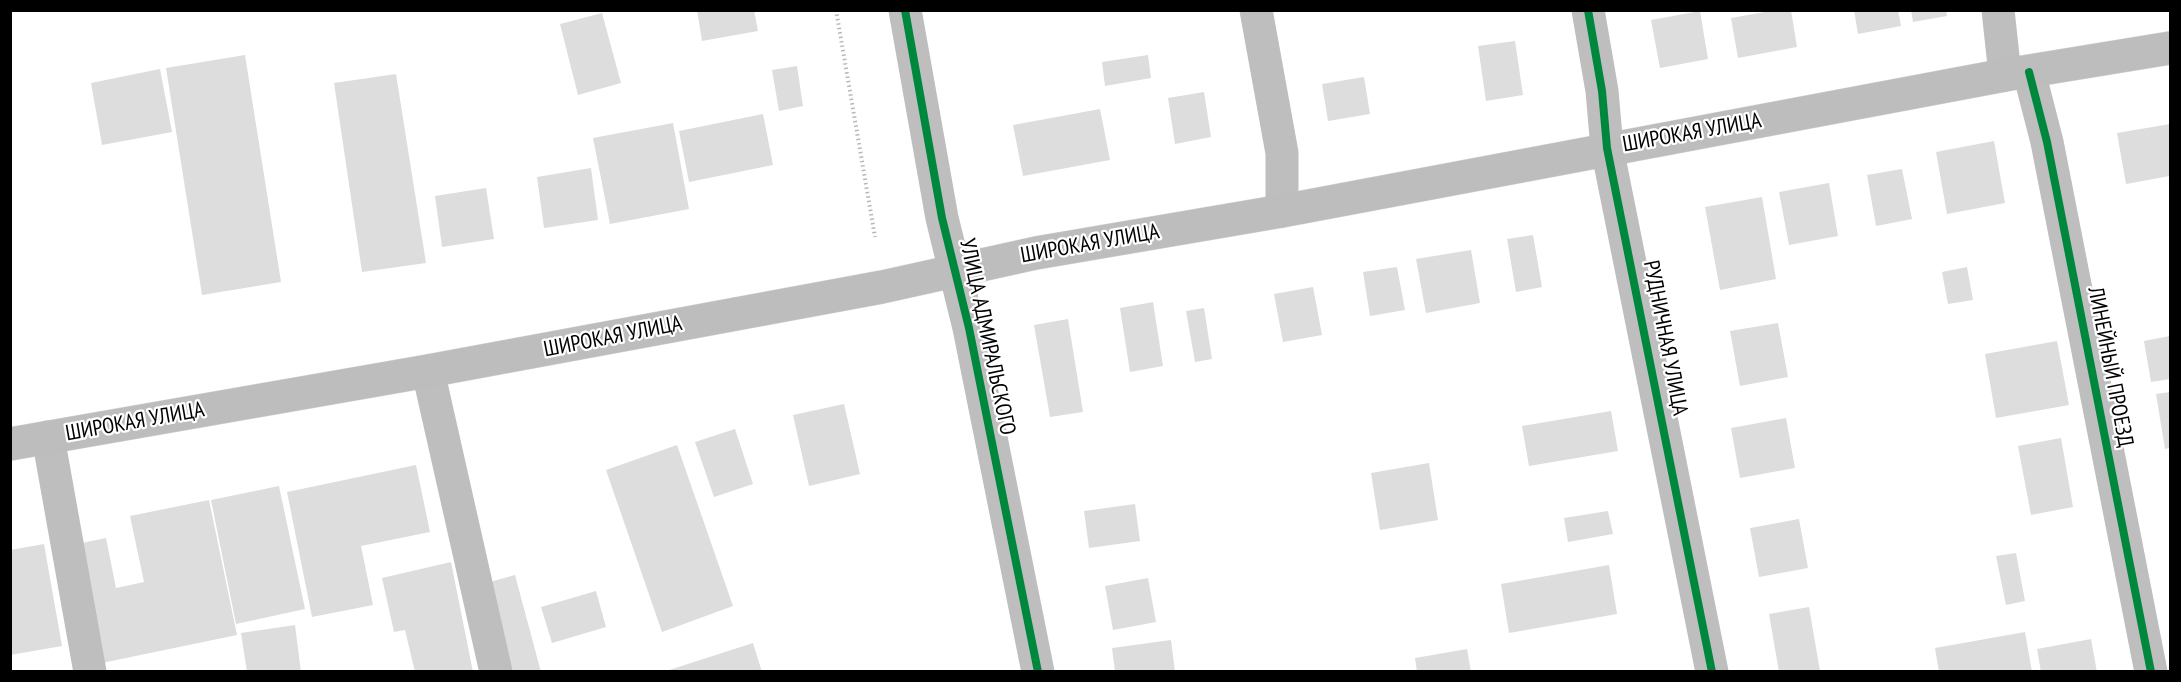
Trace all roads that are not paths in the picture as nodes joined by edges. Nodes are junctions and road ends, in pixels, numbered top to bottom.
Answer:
1 (905, 10) edge
2 (1256, 10) edge
3 (1588, 10) edge
4 (1998, 10) edge
5 (2170, 48) edge
6 (2017, 73) junction
7 (1607, 148) junction
8 (1282, 211) junction
9 (954, 270) junction
10 (428, 371) junction
11 (48, 437) junction
12 (10, 444) edge
13 (90, 672) edge
14 (496, 672) edge
15 (1038, 672) edge
16 (1712, 672) edge
17 (2151, 672) edge

1 - 9 street, УЛИЦА АДМИРАЛЬСКОГО
2 - 8 street
3 - 7 street, РУДНИЧНАЯ УЛИЦА
4 - 6 street, ЛИНЕЙНЫЙ ПРОЕЗД
5 - 6 main road, ШИРОКАЯ УЛИЦА
6 - 7 main road, ШИРОКАЯ УЛИЦА
6 - 17 street, ЛИНЕЙНЫЙ ПРОЕЗД
7 - 8 main road, ШИРОКАЯ УЛИЦА
7 - 16 street, РУДНИЧНАЯ УЛИЦА
8 - 9 main road, ШИРОКАЯ УЛИЦА
9 - 10 main road, ШИРОКАЯ УЛИЦА
9 - 15 street, УЛИЦА АДМИРАЛЬСКОГО
10 - 11 main road, ШИРОКАЯ УЛИЦА
10 - 14 street
11 - 12 main road, ШИРОКАЯ УЛИЦА
11 - 13 street

